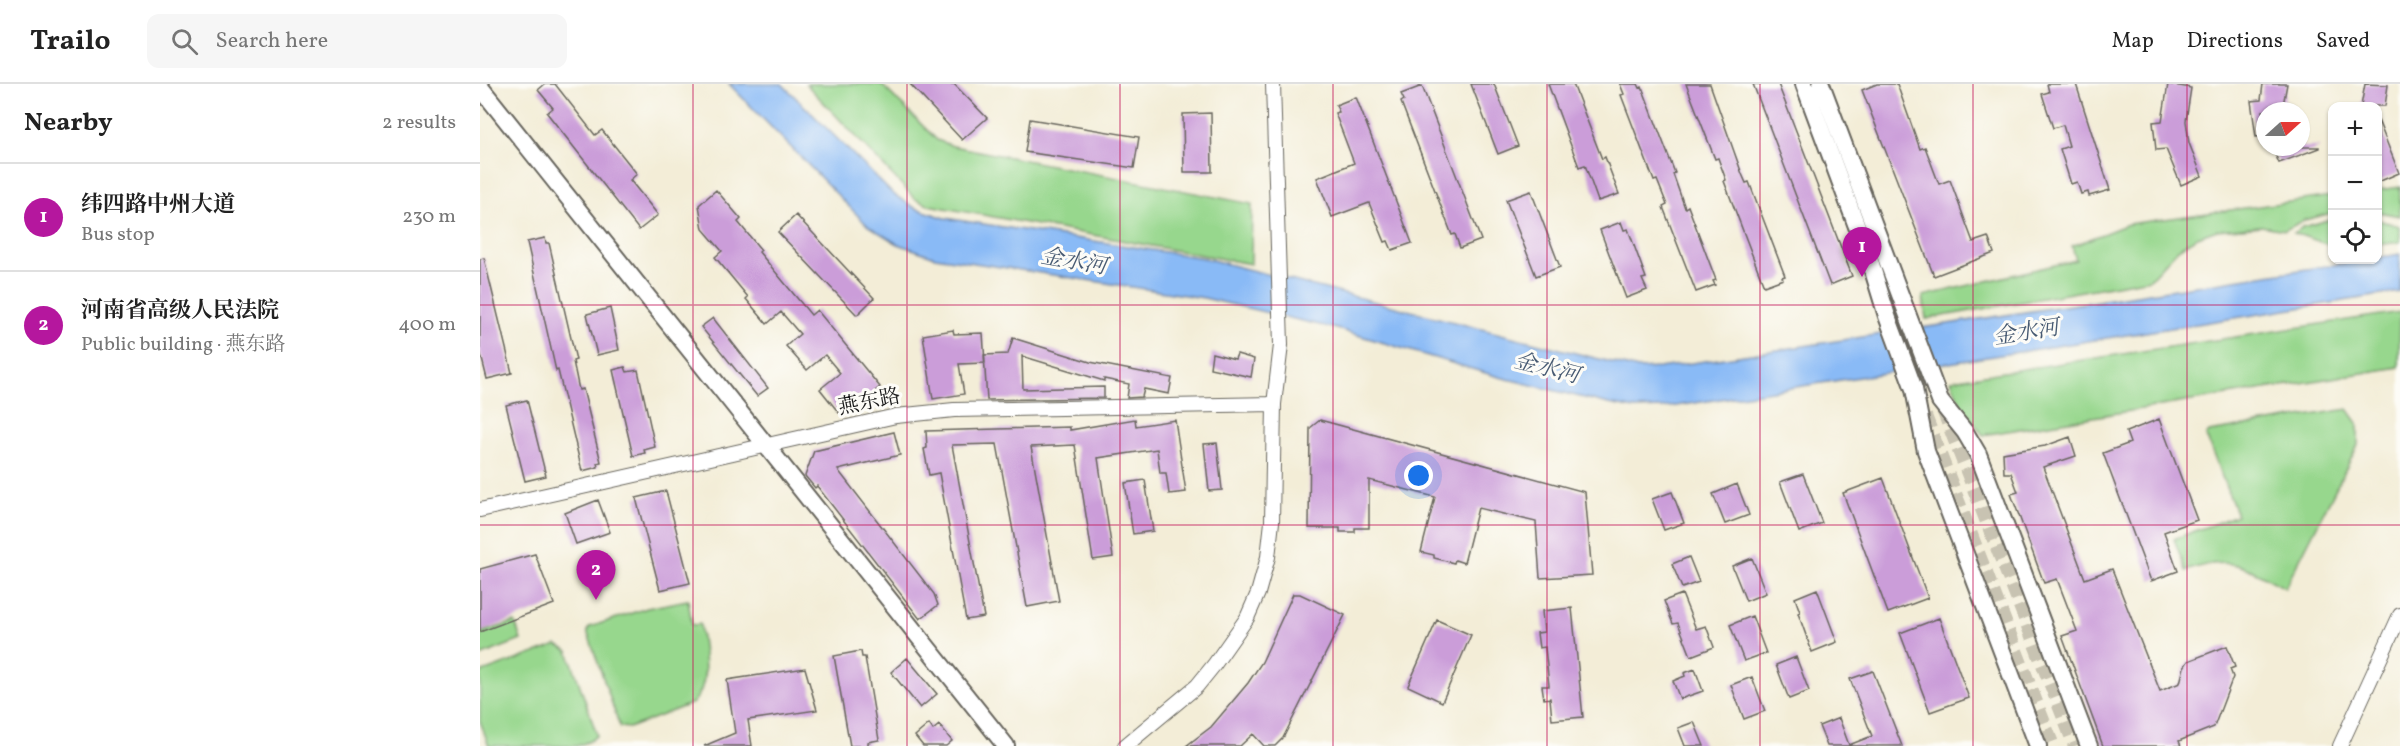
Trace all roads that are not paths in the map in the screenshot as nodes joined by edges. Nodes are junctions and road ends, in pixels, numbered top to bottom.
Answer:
1 (1273, 84) edge
2 (1804, 84) edge
3 (1821, 84) edge
4 (480, 87) edge
5 (1274, 404) junction
6 (766, 446) junction
7 (480, 510) edge
8 (2400, 615) edge
9 (1006, 746) edge
10 (1125, 746) edge
11 (2038, 746) edge
12 (2089, 746) edge
13 (2340, 746) edge

1 - 5 street
2 - 11 street
3 - 12 street
4 - 6 street
5 - 6 street, 燕东路
5 - 10 street
6 - 7 street, 燕东路
6 - 9 street
8 - 13 street

